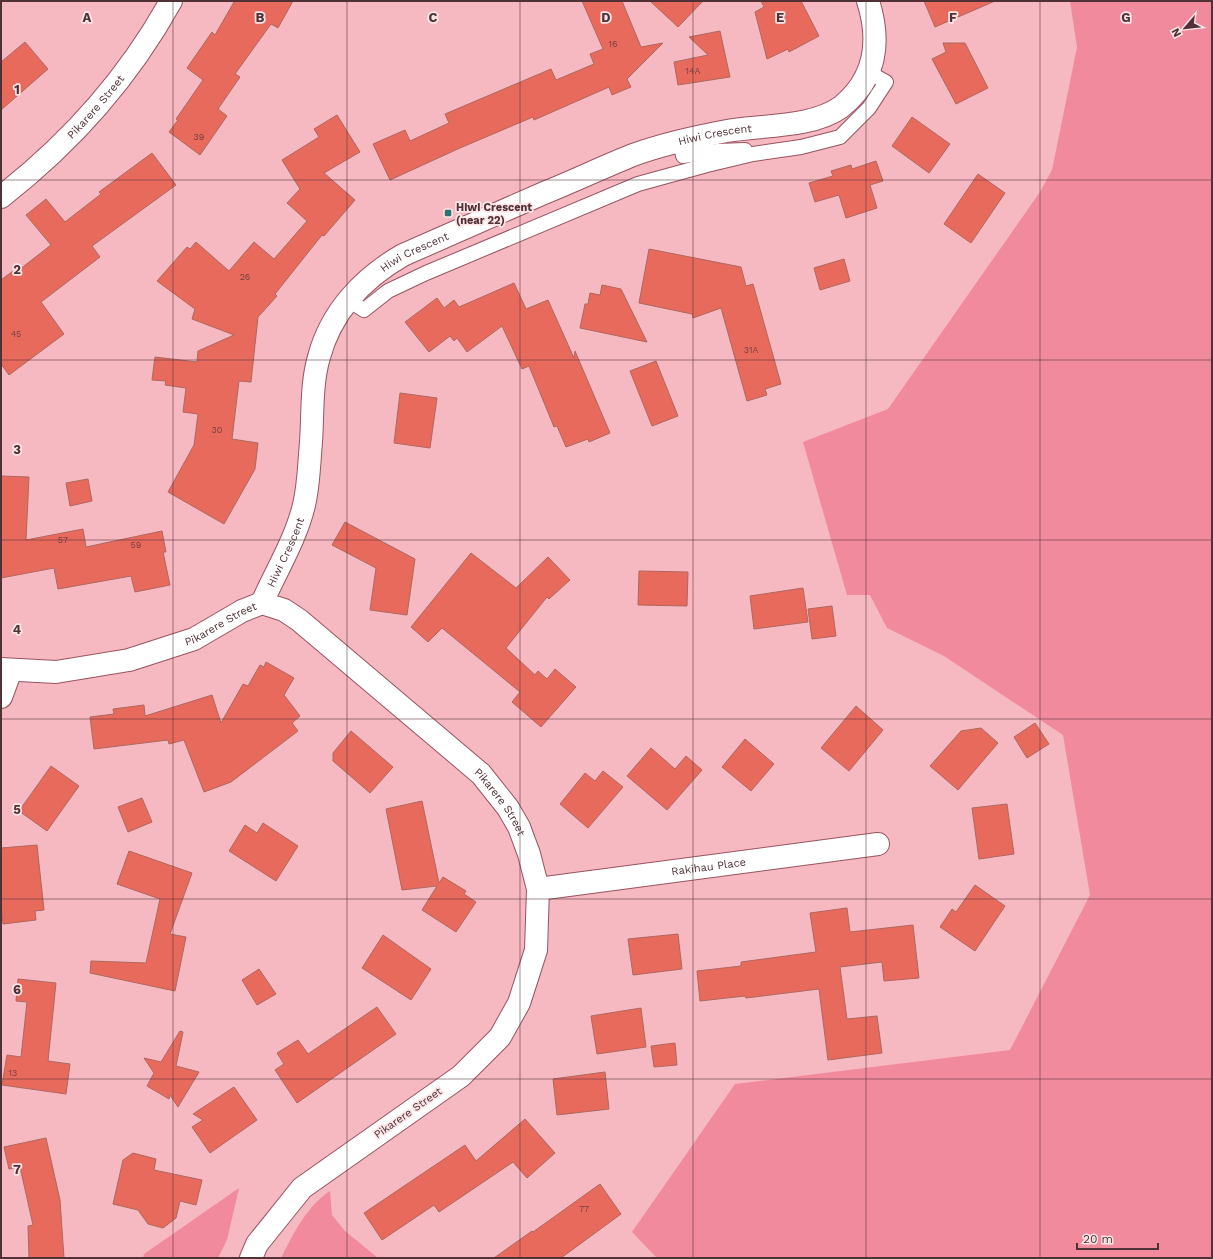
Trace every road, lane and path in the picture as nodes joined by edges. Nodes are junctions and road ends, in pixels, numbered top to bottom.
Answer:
1 (171, 1) edge
2 (868, 1) edge
3 (868, 72) junction
4 (680, 141) junction
5 (753, 154) junction
6 (1, 197) edge
7 (348, 300) junction
8 (262, 603) junction
9 (6, 670) edge
10 (1, 697) edge
11 (878, 844) dead end
12 (538, 889) junction
13 (251, 1258) edge

1 - 6 street, Pikarere Street
2 - 3 street, Hiwi Crescent
3 - 4 street, Hiwi Crescent
3 - 5 lane
4 - 5 lane
4 - 7 street, Hiwi Crescent
5 - 7 lane
7 - 8 street, Hiwi Crescent
8 - 9 street, Pikarere Street
8 - 12 street, Pikarere Street
9 - 10 street
11 - 12 street, Rakihau Place
12 - 13 street, Pikarere Street

